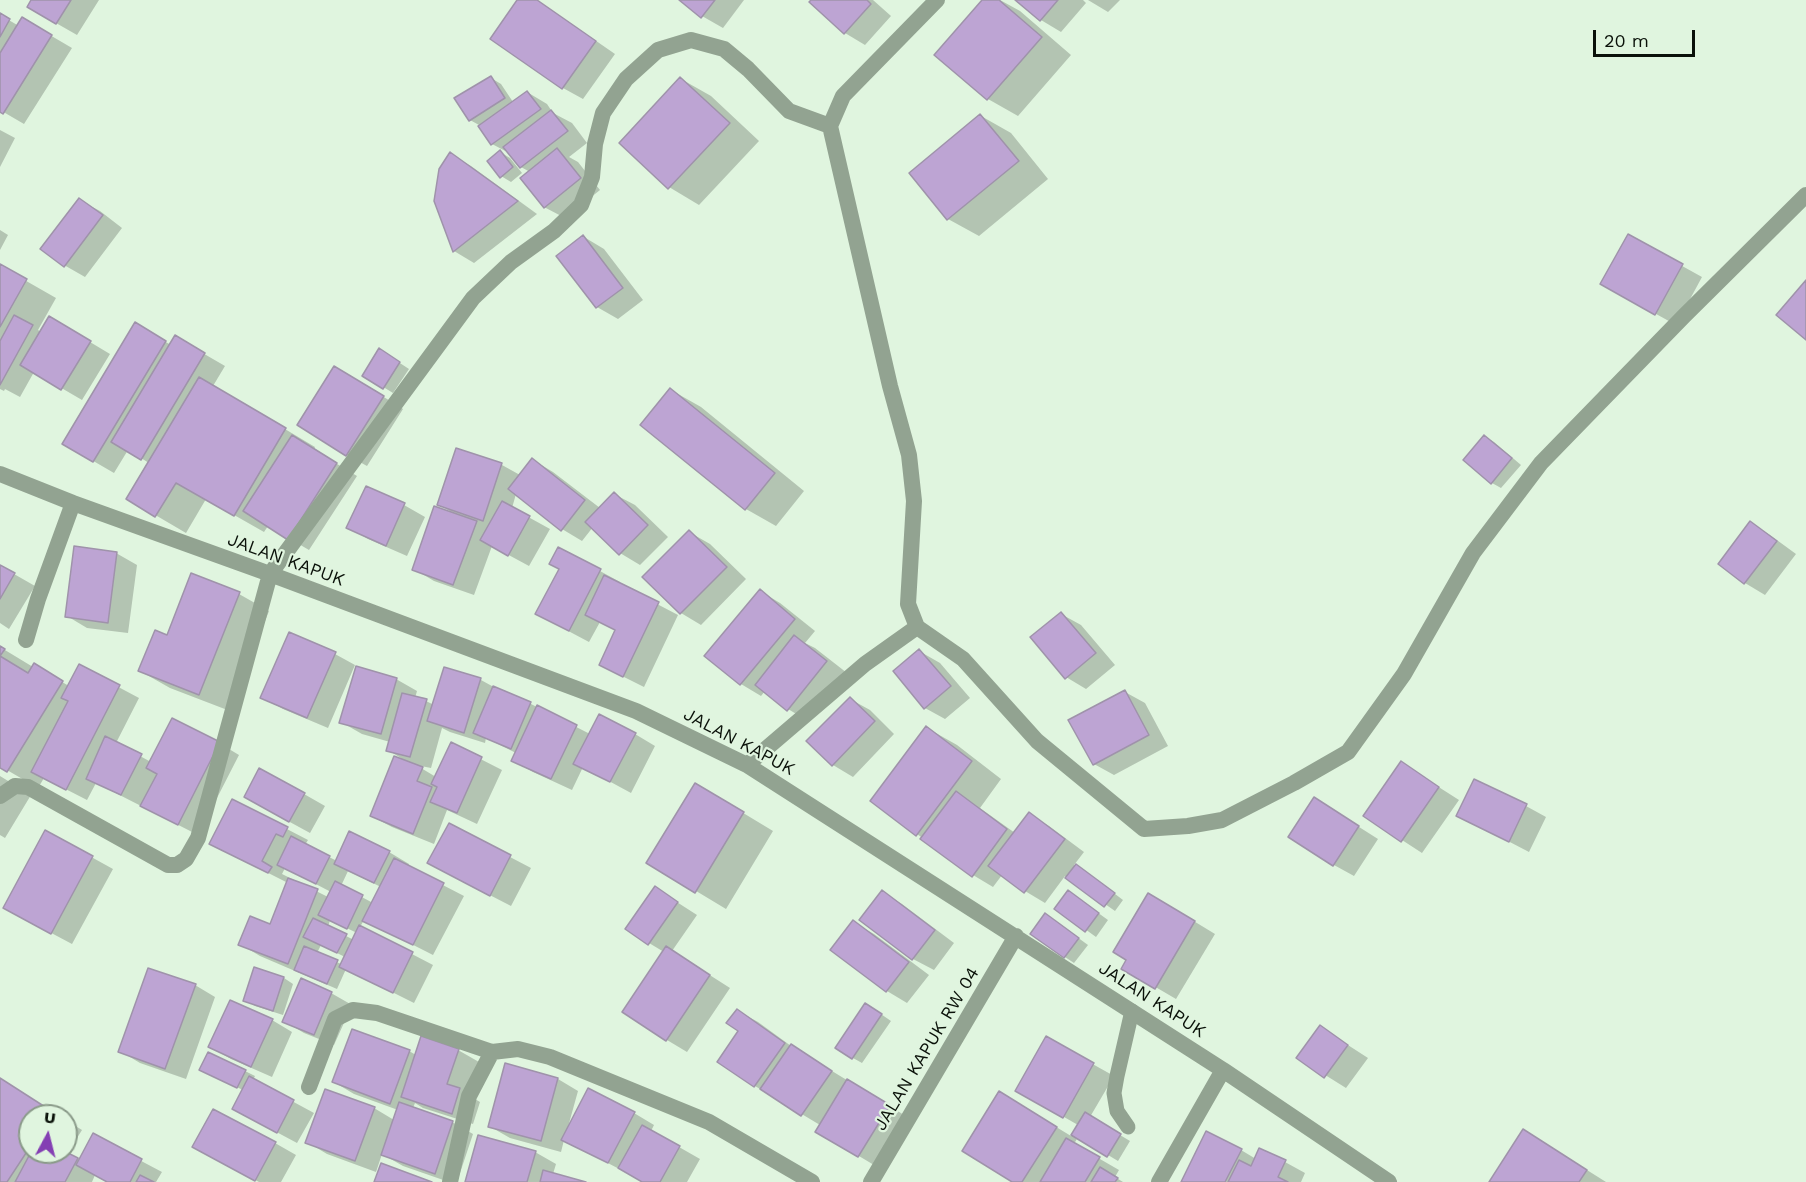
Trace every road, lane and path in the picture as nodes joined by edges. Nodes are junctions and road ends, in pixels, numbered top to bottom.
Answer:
1 (937, 0) edge
2 (830, 126) junction
3 (1806, 195) edge
4 (0, 474) edge
5 (73, 503) junction
6 (270, 574) junction
7 (917, 627) junction
8 (26, 640) dead end
9 (747, 765) junction
10 (0, 796) edge
11 (1016, 936) junction
12 (1132, 1011) junction
13 (492, 1052) junction
14 (1223, 1070) junction
15 (309, 1087) dead end
16 (1128, 1127) dead end
17 (450, 1182) edge
18 (812, 1182) edge
19 (871, 1182) edge
20 (1159, 1182) edge
21 (1389, 1182) edge

1 - 2 street
2 - 6 street
2 - 7 street
3 - 7 street
4 - 5 street, JALAN KAPUK
5 - 6 street, JALAN KAPUK
5 - 8 street
6 - 9 street, JALAN KAPUK
6 - 10 street
7 - 9 street
9 - 11 street, JALAN KAPUK
11 - 12 street, JALAN KAPUK
11 - 19 street, JALAN KAPUK RW 04
12 - 14 street, JALAN KAPUK
12 - 16 lane
13 - 15 street
13 - 17 street
13 - 18 street
14 - 20 street
14 - 21 street, JALAN KAPUK

